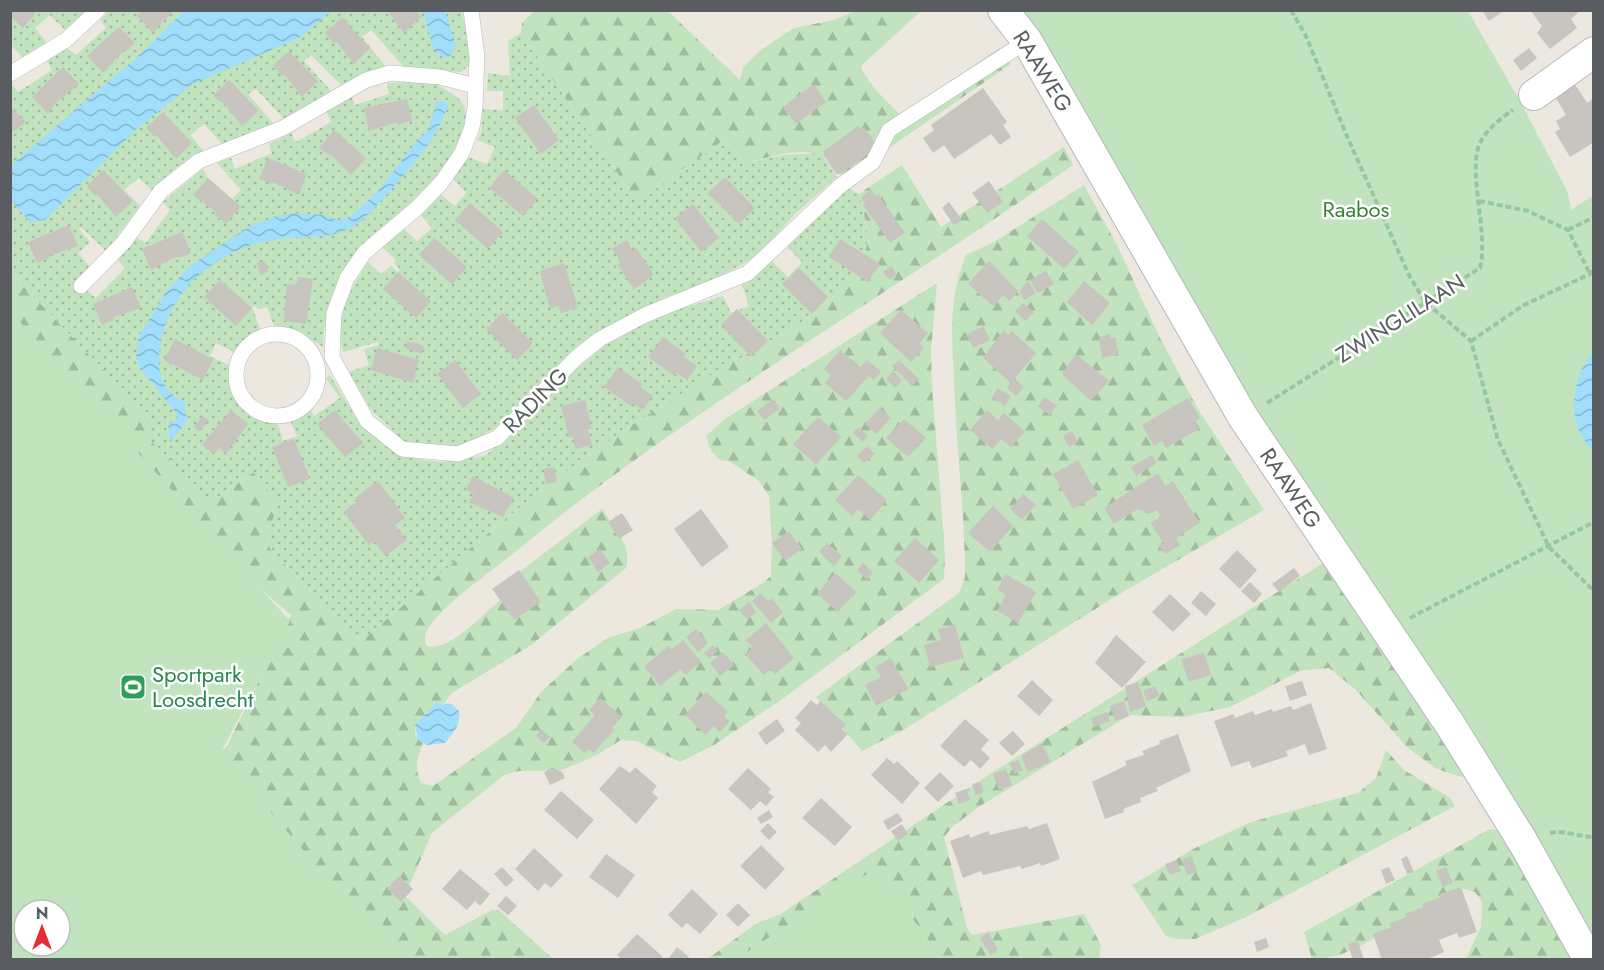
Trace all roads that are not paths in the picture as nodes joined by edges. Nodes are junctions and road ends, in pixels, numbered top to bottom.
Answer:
1 (98, 10) edge
2 (471, 10) edge
3 (1003, 10) edge
4 (1027, 41) junction
5 (1593, 52) edge
6 (10, 74) edge
7 (475, 86) junction
8 (1534, 95) road end
9 (81, 286) dead end
10 (332, 357) junction
11 (315, 361) junction
12 (1589, 960) edge

1 - 6 lane
2 - 7 lane
3 - 4 street, RAAWEG
4 - 10 lane, RADING
4 - 12 street, RAAWEG
5 - 8 street
7 - 9 lane
7 - 10 lane
10 - 11 lane
11 - 11 lane

